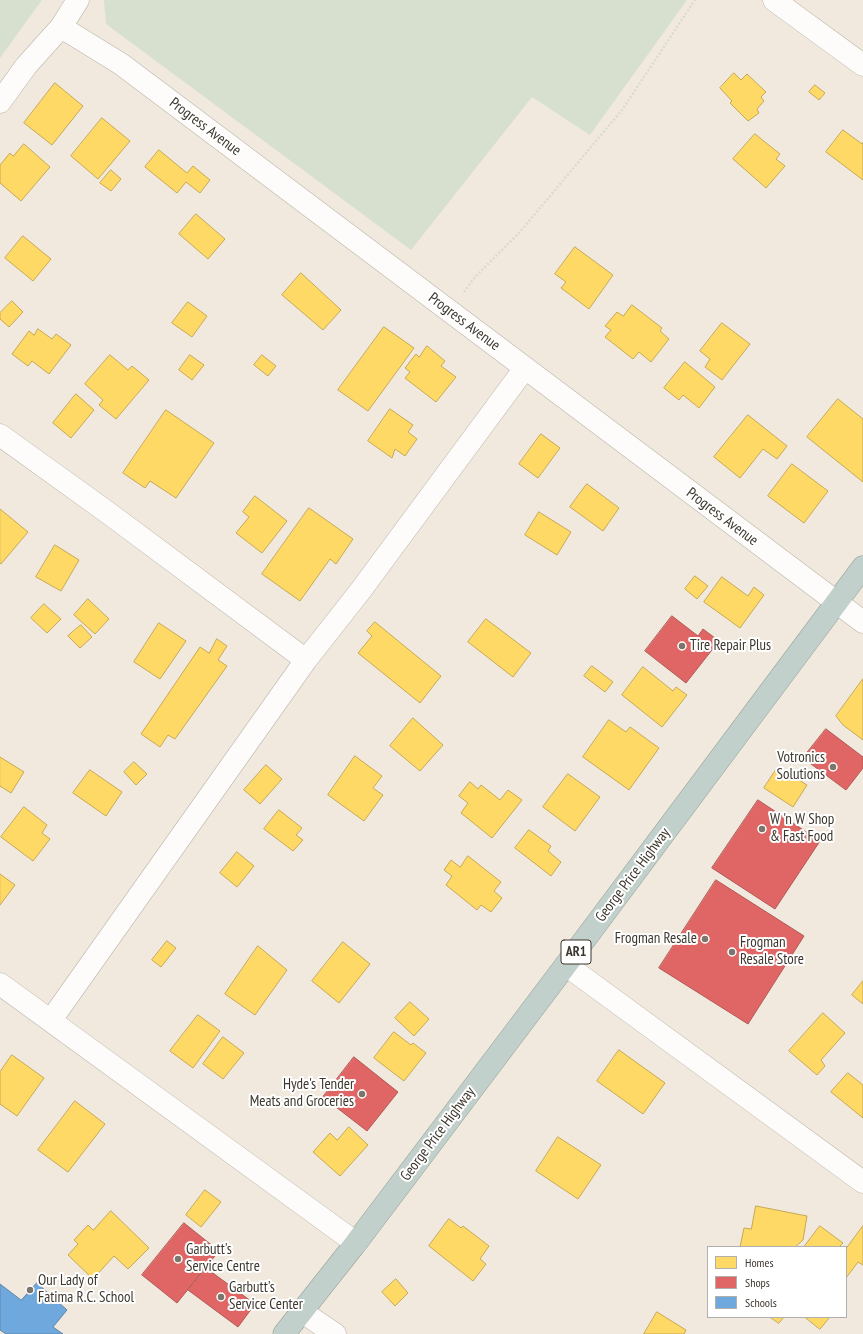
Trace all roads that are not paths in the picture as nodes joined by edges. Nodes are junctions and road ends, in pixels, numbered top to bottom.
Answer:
1 (78, 0) edge
2 (774, 0) edge
3 (61, 27) junction
4 (863, 65) edge
5 (0, 102) edge
6 (525, 368) junction
7 (0, 435) edge
8 (863, 567) edge
9 (836, 603) junction
10 (863, 622) edge
11 (306, 660) junction
12 (566, 965) junction
13 (0, 984) edge
14 (51, 1020) junction
15 (863, 1182) edge
16 (356, 1243) junction
17 (301, 1311) junction
18 (284, 1334) edge
19 (334, 1334) edge

1 - 3 street
2 - 4 street
3 - 5 street
3 - 6 street, Progress Avenue
6 - 9 street, Progress Avenue
6 - 11 street
7 - 11 street
8 - 9 highway, George Price Highway / AR1
9 - 10 street, Progress Avenue
9 - 12 highway, George Price Highway / AR1
11 - 14 street
12 - 15 street
12 - 16 highway, George Price Highway / AR1
13 - 14 street
14 - 16 street
16 - 17 highway, George Price Highway / AR1
17 - 18 highway, George Price Highway / AR1
17 - 19 street

